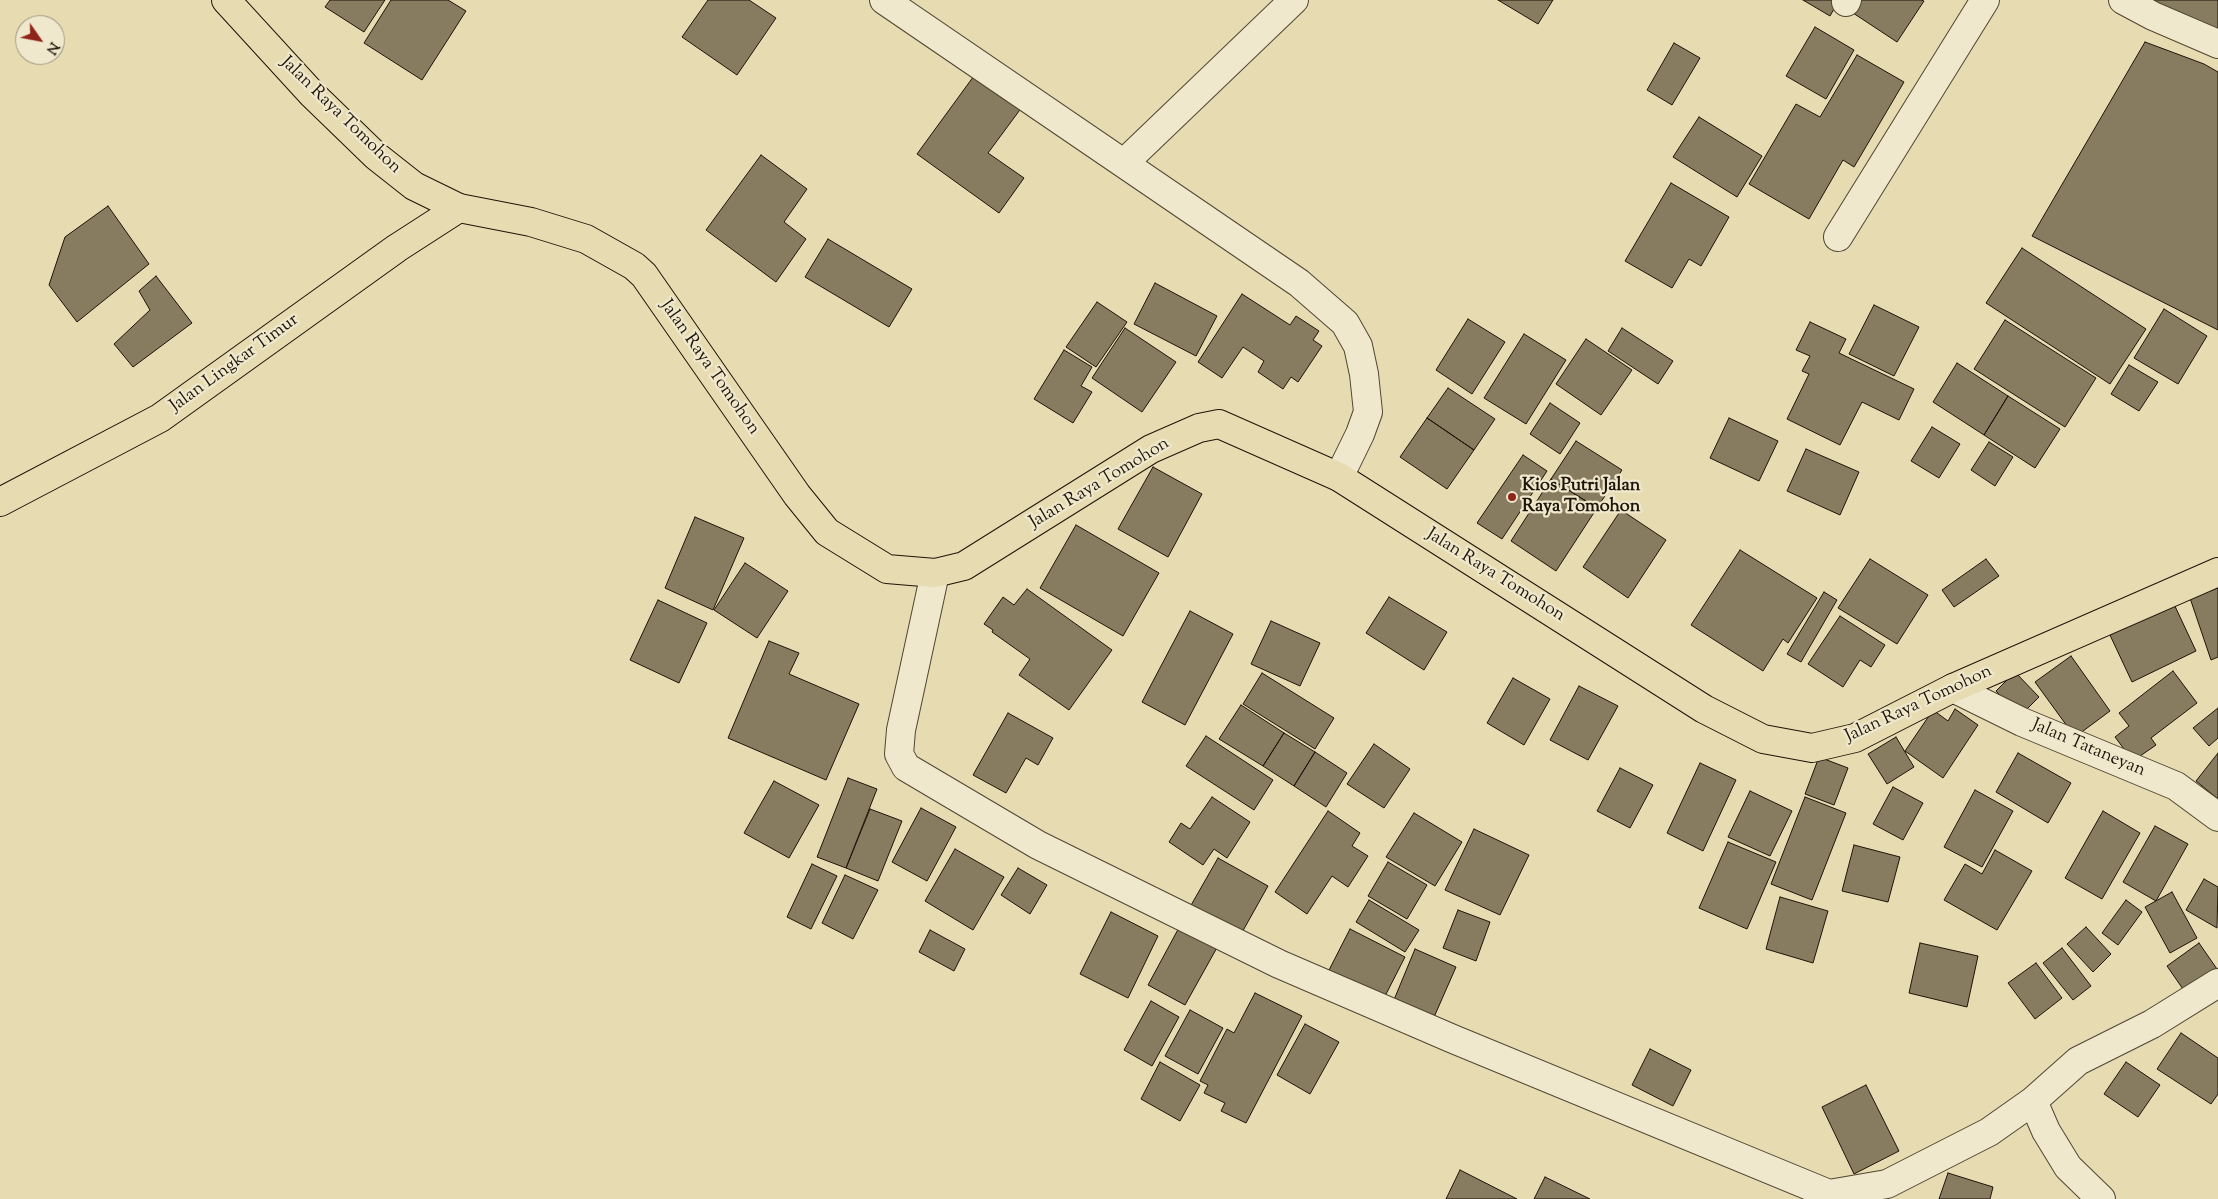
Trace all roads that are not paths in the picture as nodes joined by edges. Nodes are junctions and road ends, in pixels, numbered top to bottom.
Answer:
1 (226, 0) edge
2 (884, 0) edge
3 (1294, 0) edge
4 (1985, 0) edge
5 (2123, 0) edge
6 (2218, 44) edge
7 (1124, 163) junction
8 (459, 208) junction
9 (1838, 237) dead end
10 (1339, 477) junction
11 (0, 502) edge
12 (2218, 572) edge
13 (935, 573) junction
14 (1953, 688) junction
15 (2218, 817) edge
16 (2218, 983) edge
17 (2033, 1101) junction
18 (2101, 1199) edge

1 - 8 main road, Jalan Raya Tomohon
2 - 7 street
3 - 7 street
4 - 9 street
5 - 6 street
7 - 10 street
8 - 11 main road, Jalan Lingkar Timur
8 - 13 main road, Jalan Raya Tomohon
10 - 13 main road, Jalan Raya Tomohon
10 - 14 main road, Jalan Raya Tomohon
12 - 14 main road, Jalan Raya Tomohon
13 - 17 street
14 - 15 street, Jalan Tataneyan
16 - 17 street
17 - 18 street

